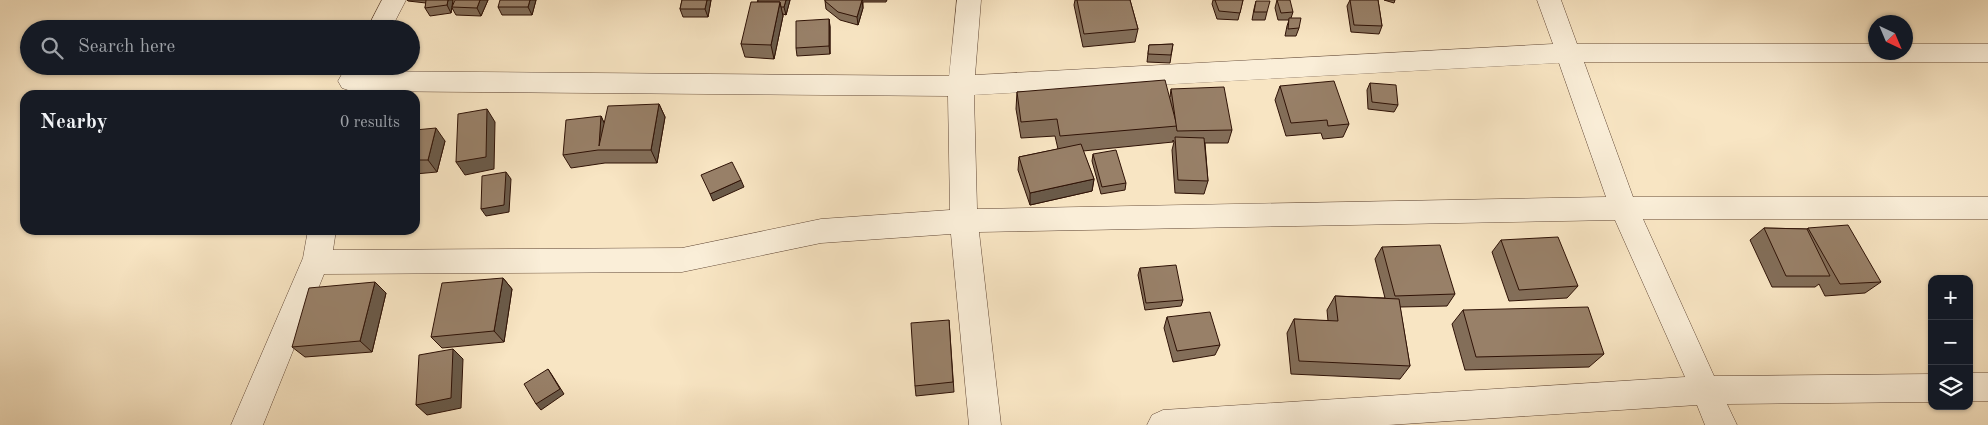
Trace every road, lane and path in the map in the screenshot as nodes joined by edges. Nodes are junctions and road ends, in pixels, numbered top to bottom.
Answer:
1 (394, 0) edge
2 (969, 0) edge
3 (1549, 0) edge
4 (384, 20) edge
5 (1568, 53) junction
6 (1988, 54) edge
7 (353, 81) edge
8 (961, 86) junction
9 (1624, 208) junction
10 (1988, 208) edge
11 (964, 221) junction
12 (320, 244) edge
13 (1973, 387) edge
14 (1988, 387) edge
15 (1928, 388) edge
16 (1707, 390) junction
17 (247, 425) edge
18 (985, 425) edge
19 (1163, 425) edge
20 (1721, 425) edge

1 - 4 street
2 - 8 street
3 - 5 street
5 - 6 street
5 - 8 street
5 - 9 street
7 - 8 street
8 - 11 street
9 - 10 street
9 - 11 street
9 - 16 street
11 - 12 street
11 - 18 street
12 - 17 street
13 - 14 street
15 - 16 street
16 - 19 street
16 - 20 street

